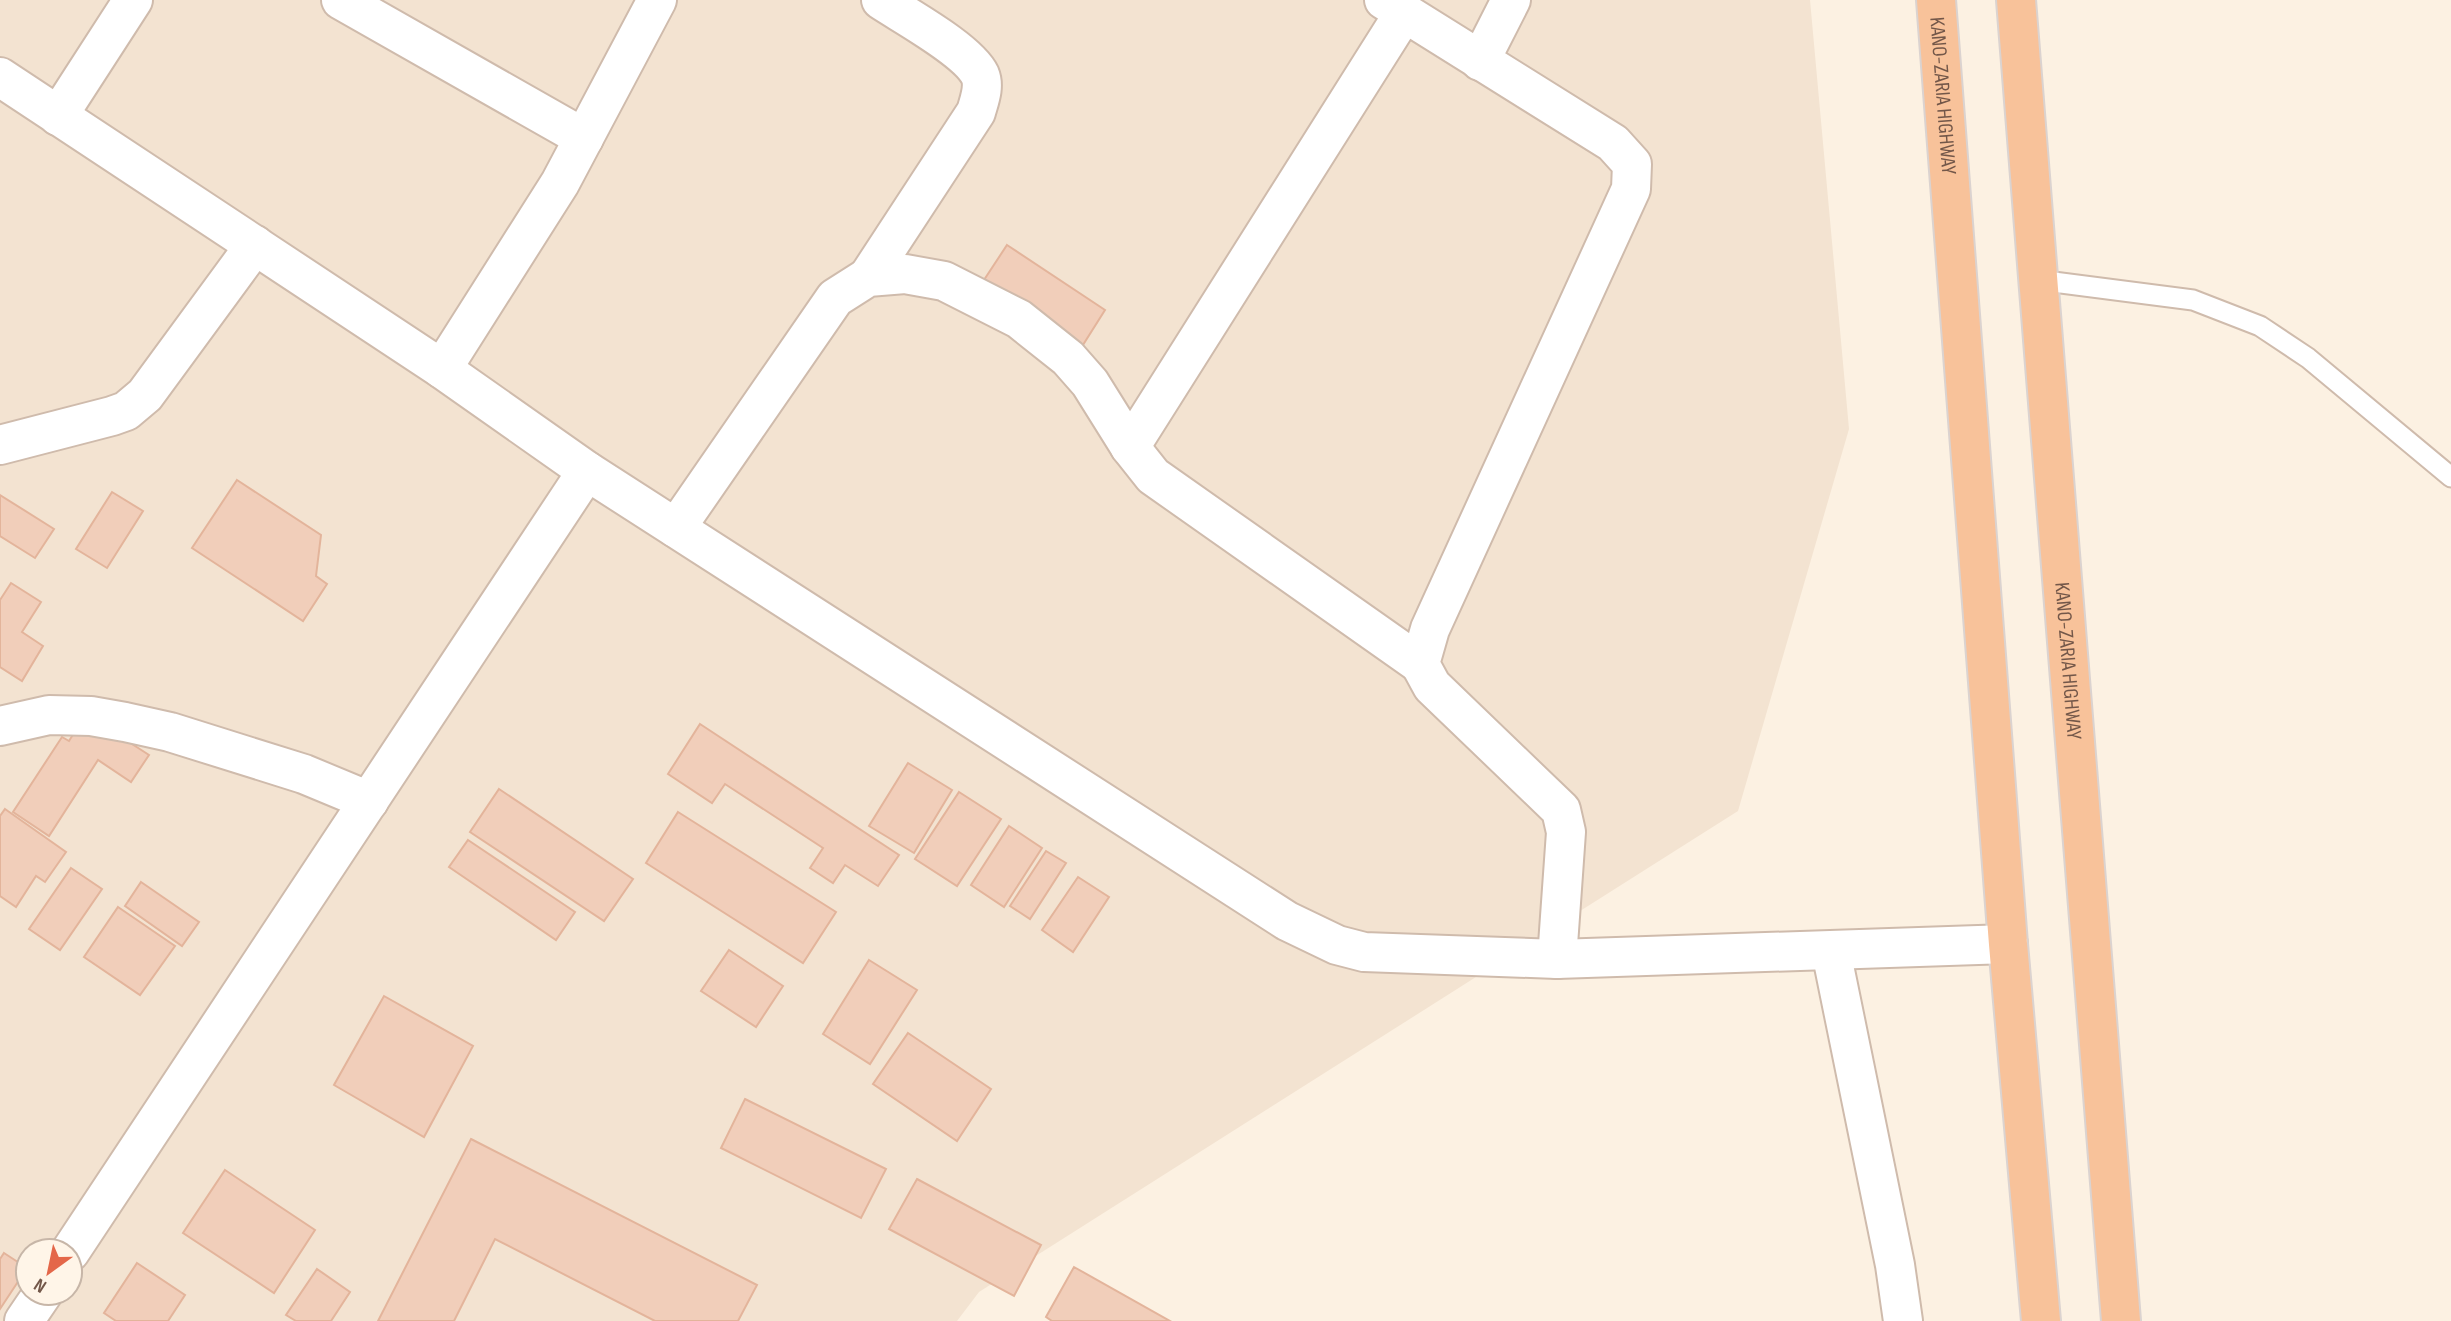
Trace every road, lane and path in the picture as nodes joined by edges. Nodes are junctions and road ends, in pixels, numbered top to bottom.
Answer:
1 (133, 0) edge
2 (341, 0) edge
3 (657, 0) edge
4 (881, 0) edge
5 (1511, 0) edge
6 (1936, 0) edge
7 (2016, 0) edge
8 (1394, 6) edge
9 (1480, 61) junction
10 (0, 76) edge
11 (58, 116) junction
12 (584, 138) junction
13 (255, 245) junction
14 (868, 277) junction
15 (2038, 280) junction
16 (442, 369) junction
17 (0, 445) edge
18 (1130, 447) junction
19 (587, 471) junction
20 (2451, 477) edge
21 (676, 528) junction
22 (1420, 664) junction
23 (0, 726) edge
24 (369, 801) junction
25 (2008, 944) junction
26 (1831, 951) junction
27 (1557, 959) junction
28 (80, 1237) edge
29 (1903, 1321) edge
30 (2041, 1321) edge
31 (2121, 1321) edge

1 - 11 street
2 - 12 street
3 - 12 street
4 - 14 street
5 - 9 street
6 - 25 highway, KANO-ZARIA HIGHWAY
7 - 15 highway, KANO-ZARIA HIGHWAY
8 - 9 street
8 - 18 street
9 - 22 street
10 - 11 street
11 - 13 street
12 - 16 street
13 - 16 street
13 - 17 street
14 - 18 street
14 - 21 street
15 - 20 lane
15 - 31 highway, KANO-ZARIA HIGHWAY
16 - 19 street
18 - 22 street
19 - 21 street
19 - 24 street
21 - 27 street
22 - 27 street
23 - 24 street
24 - 28 street
25 - 26 street
25 - 30 highway, KANO-ZARIA HIGHWAY
26 - 27 street
26 - 29 street

